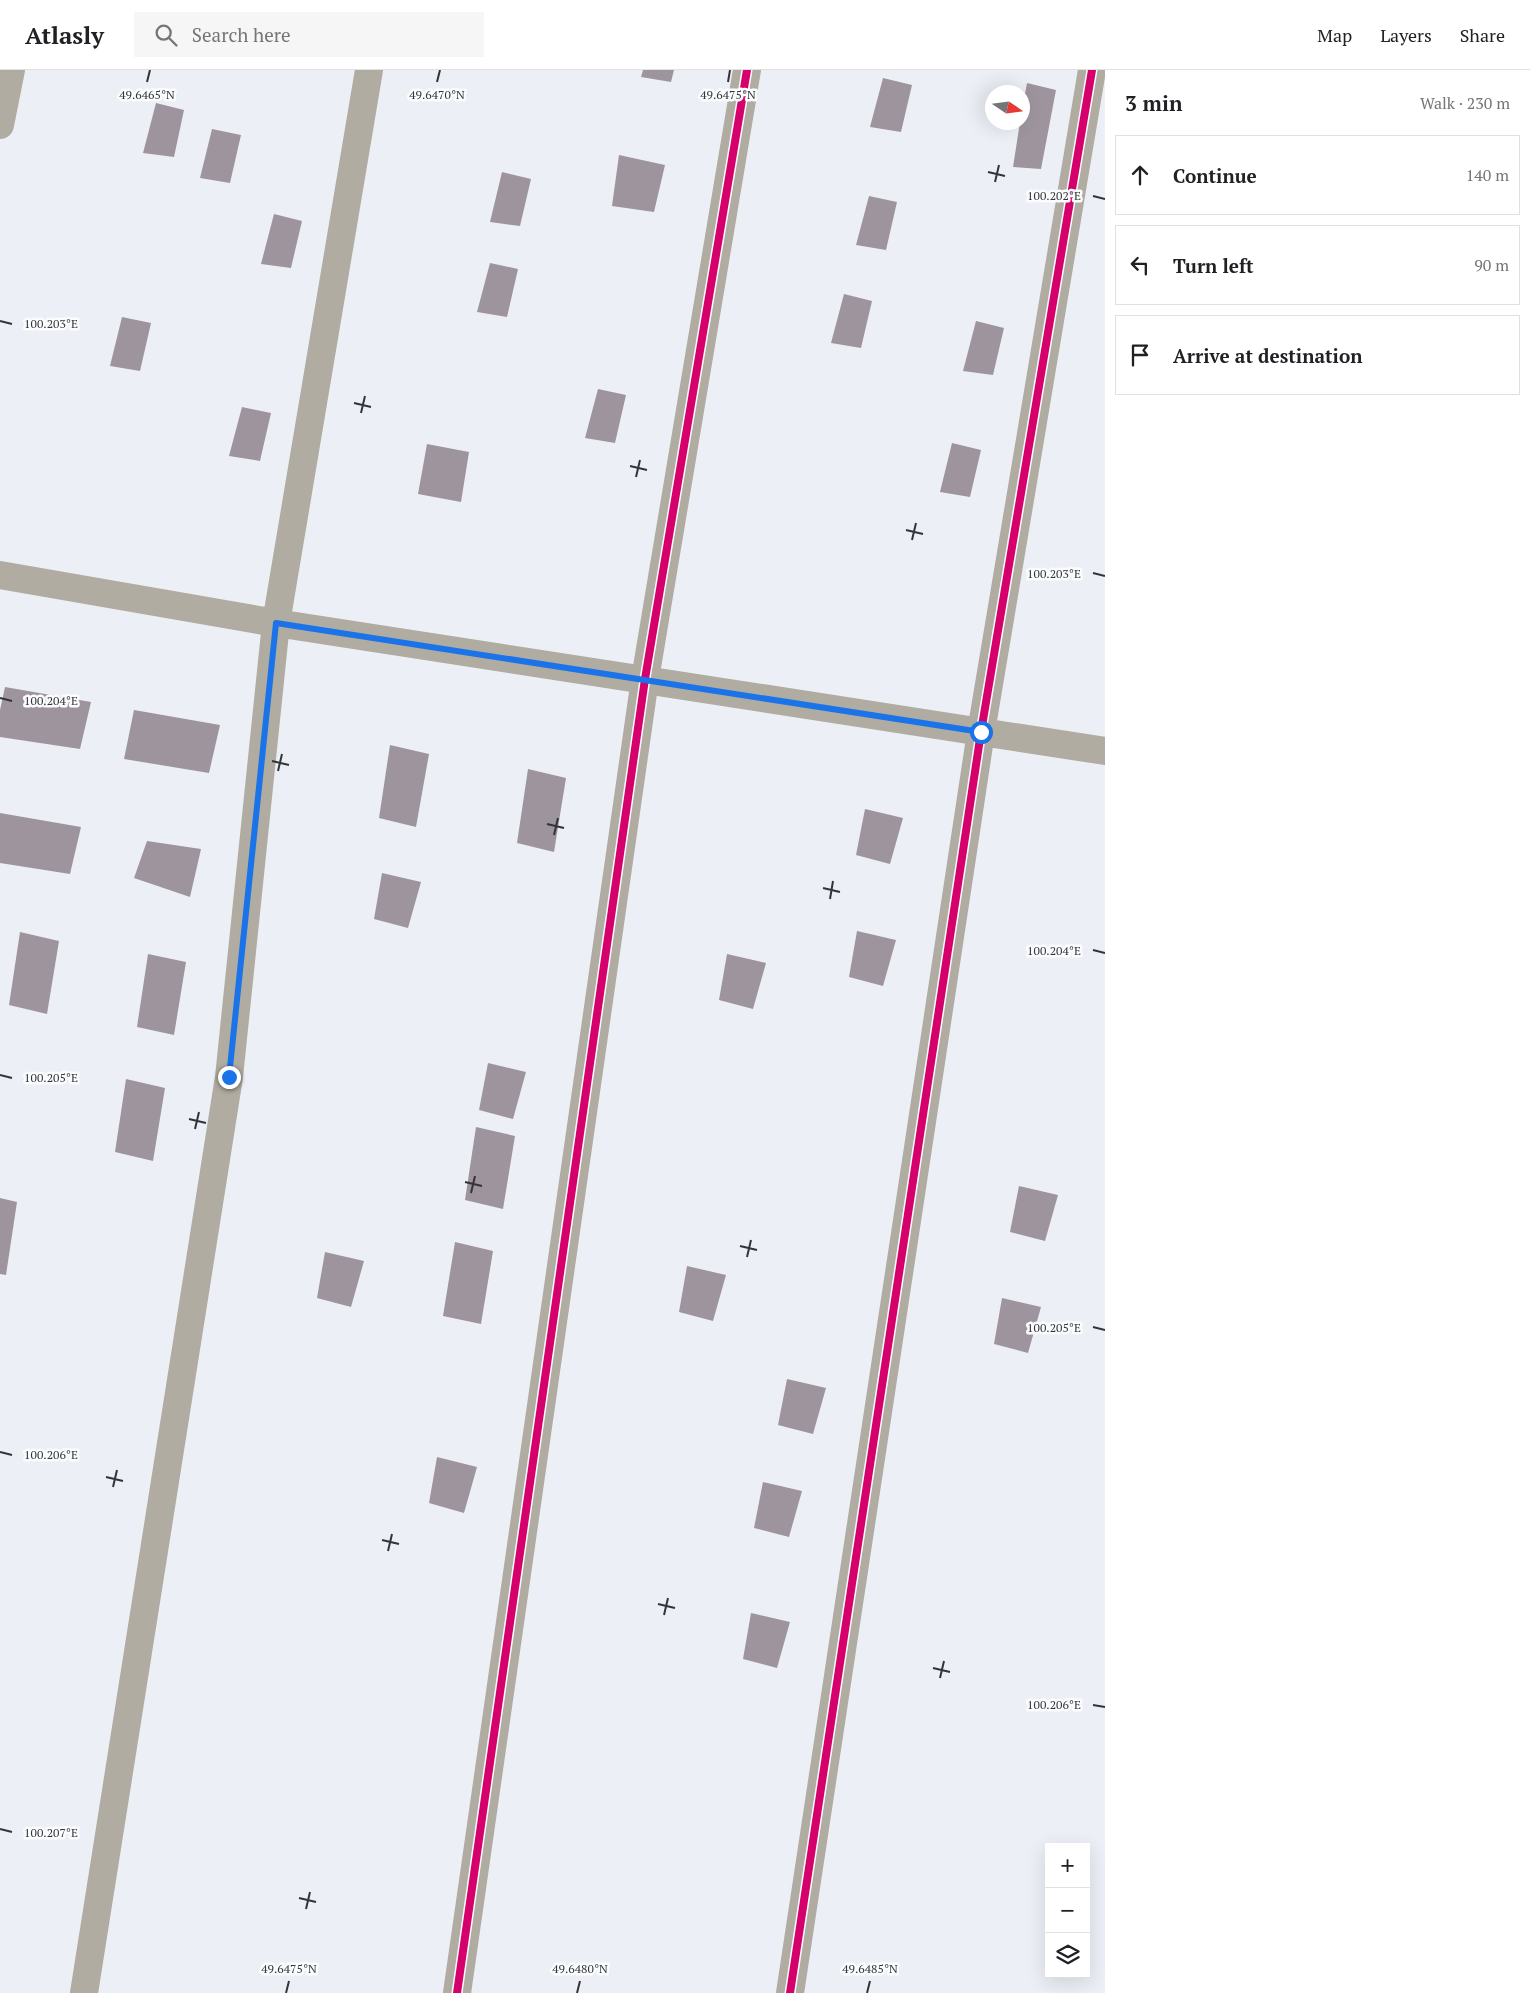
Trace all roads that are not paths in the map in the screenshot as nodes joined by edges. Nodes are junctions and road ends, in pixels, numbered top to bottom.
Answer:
1 (10, 70) edge
2 (369, 70) edge
3 (747, 70) edge
4 (1092, 70) edge
5 (0, 125) edge
6 (0, 575) edge
7 (276, 623) junction
8 (645, 680) junction
9 (981, 732) junction
10 (1105, 751) edge
11 (84, 1993) edge
12 (457, 1993) edge
13 (790, 1993) edge

1 - 5 street
2 - 7 street
3 - 8 street
4 - 9 street
6 - 7 street
7 - 8 street
7 - 11 street
8 - 9 street
8 - 12 street
9 - 10 street
9 - 13 street

